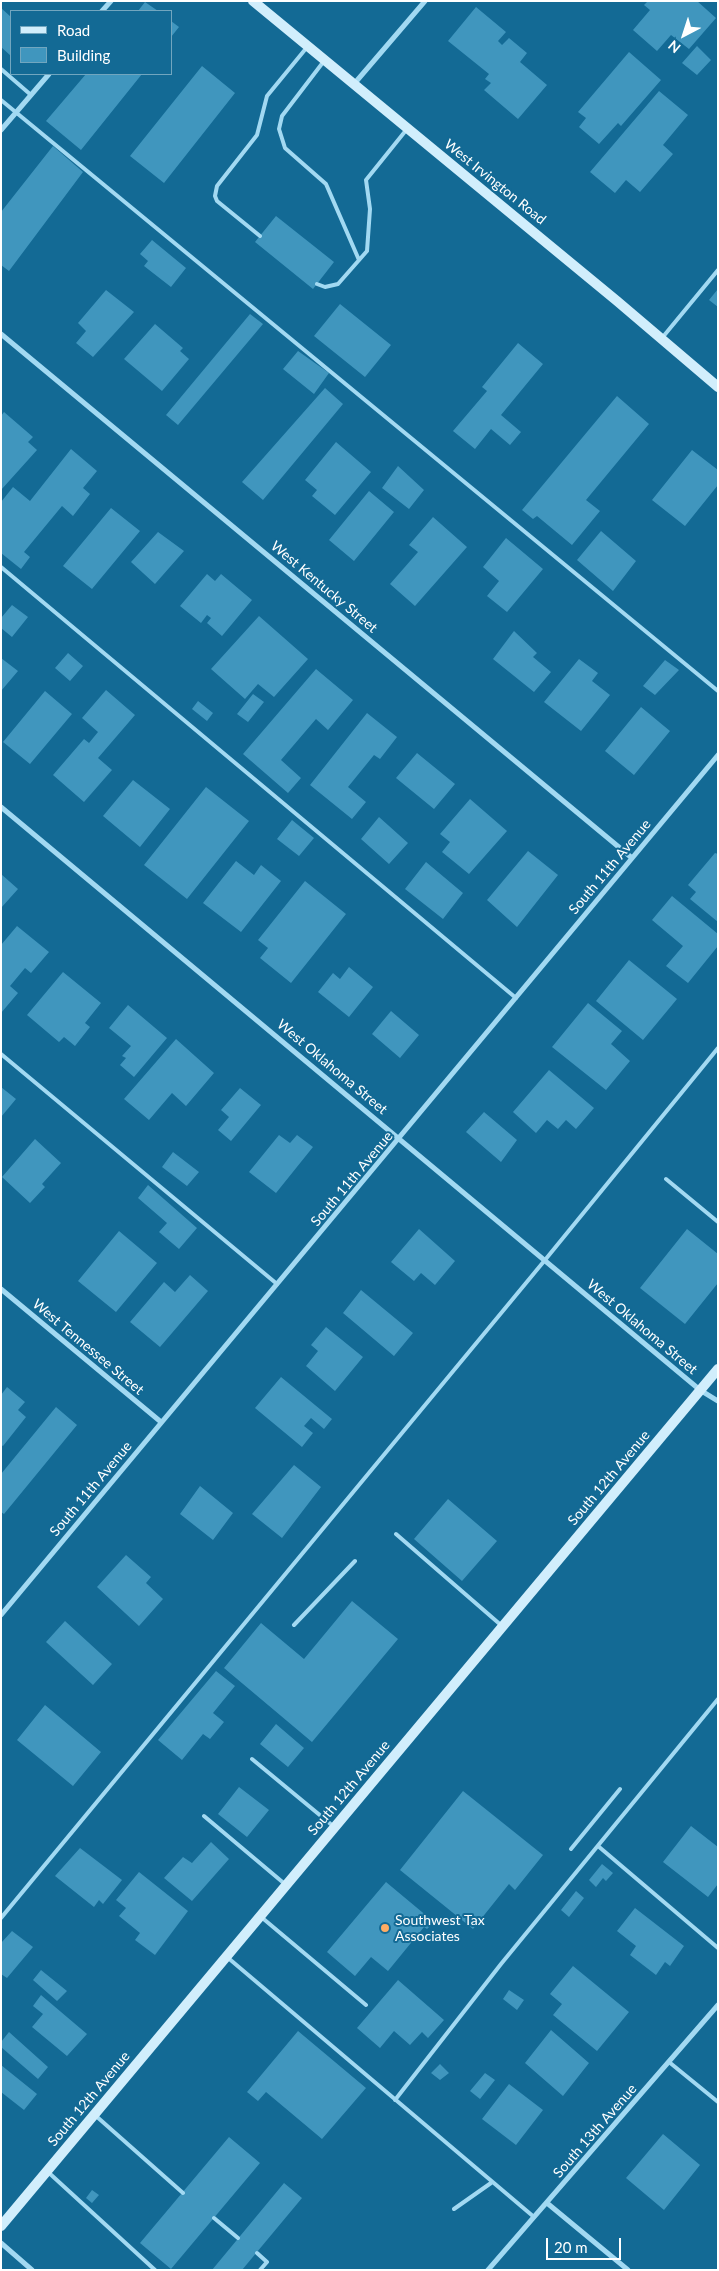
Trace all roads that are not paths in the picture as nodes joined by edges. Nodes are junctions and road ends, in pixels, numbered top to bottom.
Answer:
1 (253, 1) edge
2 (425, 1) edge
3 (308, 46) junction
4 (325, 60) junction
5 (1, 69) edge
6 (48, 75) edge
7 (354, 84) junction
8 (31, 95) junction
9 (1, 100) edge
10 (16, 112) junction
11 (408, 128) junction
12 (1, 130) edge
13 (260, 236) dead end
14 (359, 260) junction
15 (718, 270) edge
16 (317, 284) dead end
17 (1, 334) edge
18 (661, 339) junction
19 (718, 386) edge
20 (1, 567) edge
21 (718, 691) edge
22 (718, 755) edge
23 (1, 807) edge
24 (632, 858) junction
25 (516, 998) junction
26 (718, 1048) edge
27 (1, 1054) edge
28 (400, 1139) junction
29 (666, 1179) dead end
30 (718, 1222) edge
31 (545, 1260) junction
32 (277, 1284) junction
33 (1, 1289) edge
34 (718, 1369) edge
35 (700, 1390) junction
36 (718, 1401) edge
37 (161, 1422) junction
38 (396, 1534) dead end
39 (355, 1561) dead end
40 (1, 1615) edge
41 (294, 1625) dead end
42 (503, 1626) junction
43 (718, 1699) edge
44 (252, 1759) dead end
45 (620, 1789) dead end
46 (204, 1816) dead end
47 (335, 1827) junction
48 (598, 1846) junction
49 (571, 1849) dead end
50 (286, 1885) junction
51 (260, 1916) junction
52 (1, 1918) edge
53 (718, 1948) edge
54 (226, 1956) junction
55 (366, 2005) dead end
56 (718, 2005) edge
57 (670, 2062) junction
58 (394, 2100) junction
59 (718, 2102) edge
60 (94, 2114) junction
61 (47, 2171) junction
62 (492, 2183) junction
63 (183, 2192) dead end
64 (547, 2203) junction
65 (454, 2209) dead end
66 (534, 2217) junction
67 (214, 2218) dead end
68 (1, 2226) edge
69 (238, 2238) dead end
70 (1, 2244) edge
71 (257, 2253) dead end
72 (32, 2270) edge
73 (155, 2270) edge
74 (260, 2270) edge
75 (488, 2270) edge
76 (628, 2270) edge

1 - 3 main road, West Irvington Road
2 - 7 street
3 - 4 main road, West Irvington Road
3 - 13 lane
4 - 7 main road, West Irvington Road
4 - 14 lane
5 - 8 lane
6 - 8 street
7 - 11 main road, West Irvington Road
8 - 10 street
9 - 10 lane
10 - 12 street
10 - 21 lane
11 - 14 lane
11 - 18 main road, West Irvington Road
14 - 16 lane
15 - 18 lane
17 - 24 street, West Kentucky Street
18 - 19 main road, West Irvington Road
20 - 25 lane
22 - 24 street, South 11th Avenue
23 - 28 street, West Oklahoma Street
24 - 25 street, South 11th Avenue
25 - 28 street, South 11th Avenue
26 - 31 lane
27 - 32 lane
28 - 31 street, West Oklahoma Street
28 - 32 street, South 11th Avenue
29 - 30 lane
31 - 35 street, West Oklahoma Street
31 - 52 lane
32 - 37 street, South 11th Avenue
33 - 37 street, West Tennessee Street
34 - 35 main road, South 12th Avenue
35 - 36 street, West Oklahoma Street
35 - 42 main road, South 12th Avenue
37 - 40 street, South 11th Avenue
38 - 42 lane
39 - 41 lane
42 - 47 main road, South 12th Avenue
43 - 48 lane
44 - 47 lane
45 - 49 lane
46 - 50 lane
47 - 50 main road, South 12th Avenue
48 - 53 lane
48 - 58 lane
50 - 51 main road, South 12th Avenue
51 - 54 main road, South 12th Avenue
51 - 55 lane
54 - 58 lane
54 - 60 main road, South 12th Avenue
56 - 57 street, South 13th Avenue
57 - 59 lane
57 - 64 street, South 13th Avenue
58 - 62 lane
60 - 61 main road, South 12th Avenue
60 - 63 lane
61 - 68 main road, South 12th Avenue
61 - 73 lane
62 - 65 lane
62 - 66 lane
64 - 66 street, South 13th Avenue
64 - 76 street
66 - 75 street, South 13th Avenue
67 - 69 lane
70 - 72 street
71 - 74 lane

